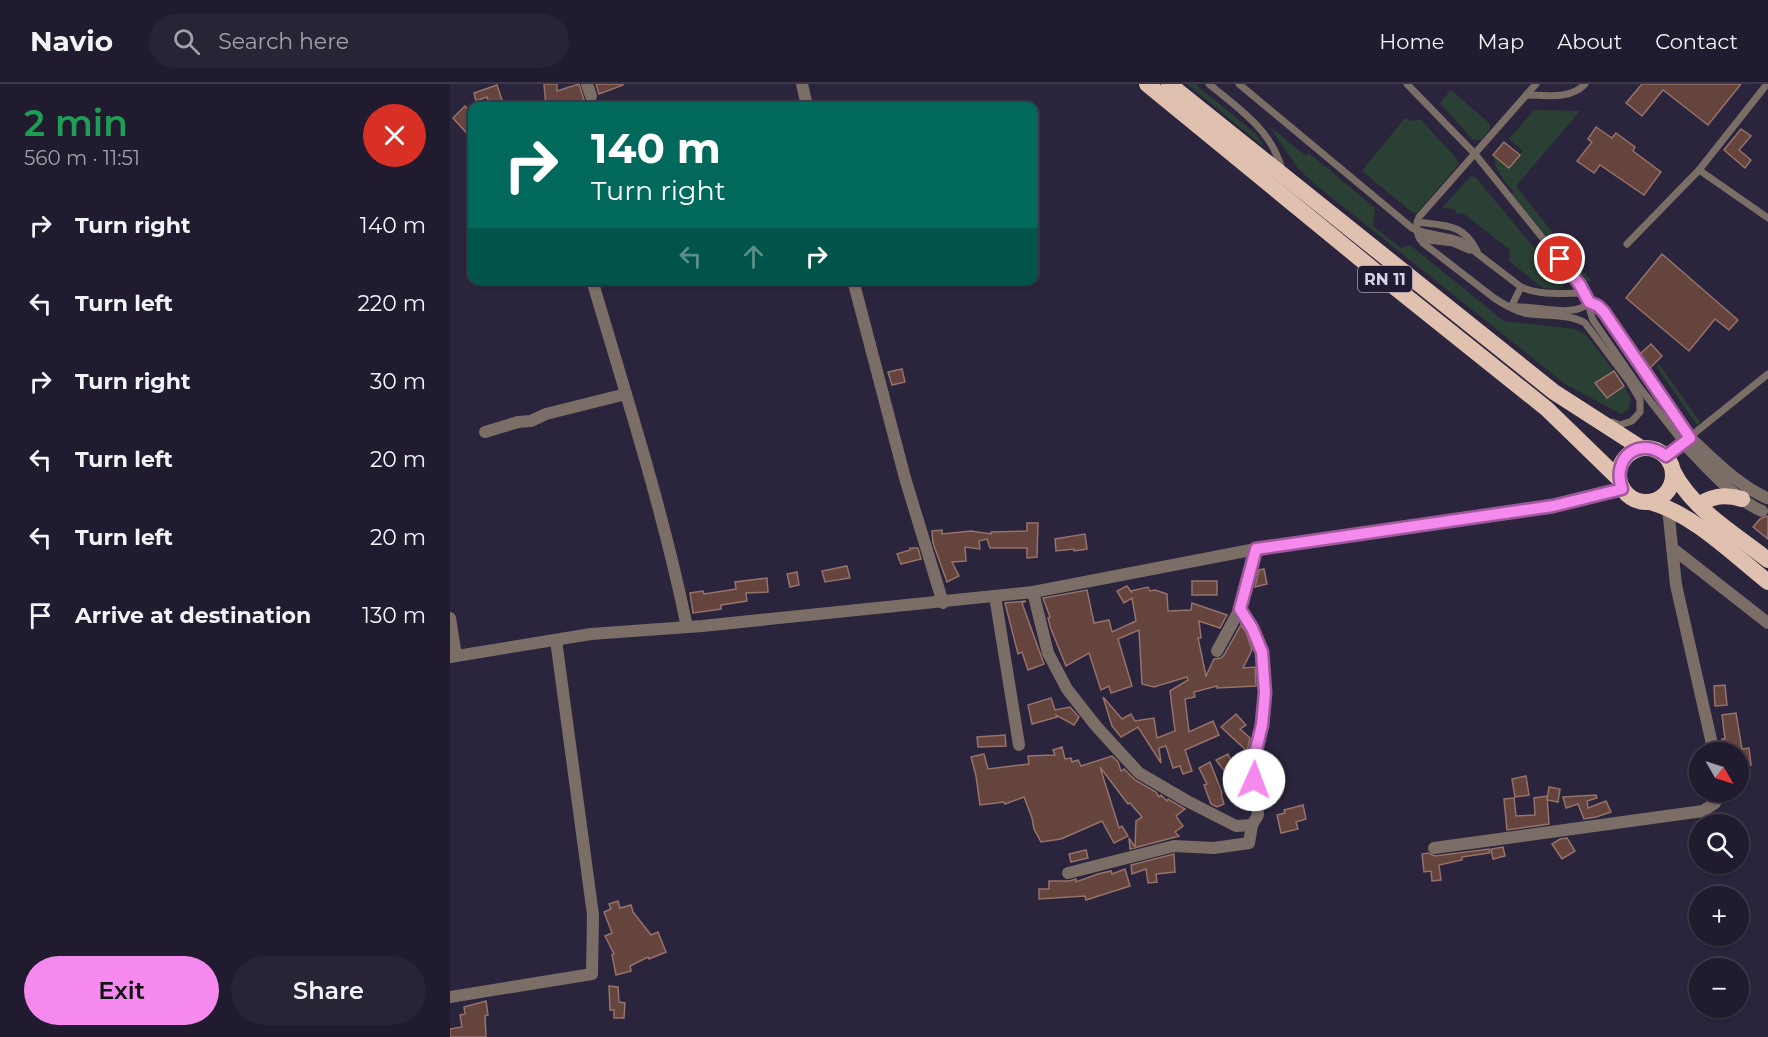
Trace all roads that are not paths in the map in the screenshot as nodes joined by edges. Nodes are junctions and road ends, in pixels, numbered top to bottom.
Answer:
1 (802, 84) edge
2 (1147, 84) edge
3 (1169, 84) edge
4 (1209, 84) edge
5 (1239, 84) edge
6 (1407, 84) edge
7 (1536, 84) edge
8 (1585, 84) edge
9 (1767, 84) edge
10 (1526, 95) junction
11 (806, 102) edge
12 (1475, 154) junction
13 (1699, 170) junction
14 (1283, 176) junction
15 (1768, 218) edge
16 (1417, 222) junction
17 (1417, 230) junction
18 (1420, 239) junction
19 (1628, 243) dead end
20 (1480, 255) junction
21 (593, 285) edge
22 (854, 285) edge
23 (1521, 287) junction
24 (1585, 293) junction
25 (1589, 302) junction
26 (1511, 307) junction
27 (1768, 374) edge
28 (1554, 392) junction
29 (626, 394) junction
30 (485, 432) dead end
31 (1687, 440) junction
32 (1641, 448) junction
33 (1669, 463) junction
34 (1620, 484) junction
35 (1767, 498) edge
36 (1742, 499) junction
37 (1650, 502) junction
38 (1699, 505) junction
39 (1668, 508) junction
40 (1762, 511) dead end
41 (1672, 548) junction
42 (1256, 549) junction
43 (1768, 560) edge
44 (1768, 582) edge
45 (1033, 592) junction
46 (995, 596) junction
47 (943, 603) junction
48 (1240, 609) junction
49 (450, 618) edge
50 (1768, 622) edge
51 (687, 627) junction
52 (556, 640) junction
53 (1217, 651) dead end
54 (453, 657) edge
55 (1712, 742) edge
56 (1019, 745) dead end
57 (1716, 802) edge
58 (1252, 825) junction
59 (1434, 848) dead end
60 (1068, 873) dead end
61 (450, 997) edge

1 - 11 street
2 - 34 highway, RN 11
3 - 14 highway, RN 11
4 - 14 lane
5 - 17 lane
6 - 12 lane
7 - 10 lane
8 - 10 lane
9 - 13 lane
10 - 12 lane
12 - 16 lane
12 - 24 lane
13 - 15 lane
13 - 19 lane
14 - 28 highway, RN 11
16 - 17 lane
16 - 20 lane
17 - 18 lane
17 - 20 lane
18 - 20 lane
18 - 26 lane
20 - 23 lane
21 - 29 street
22 - 47 street
23 - 24 lane
23 - 26 lane
24 - 25 lane
25 - 26 lane
25 - 31 lane
25 - 31 lane
26 - 28 lane
27 - 31 lane
28 - 32 highway, RN 11
29 - 30 street
29 - 51 street
31 - 33 lane
31 - 35 street
31 - 36 street
32 - 33 highway
32 - 34 highway
33 - 37 highway
33 - 38 highway
34 - 37 highway
34 - 42 street
36 - 38 highway
36 - 40 street
37 - 39 highway
38 - 43 highway
39 - 41 street
39 - 44 highway
41 - 50 street
41 - 55 street
42 - 45 street
42 - 48 street
45 - 46 street
45 - 58 street
46 - 47 street
46 - 56 street
47 - 51 street
48 - 53 street
48 - 58 street
49 - 54 street
51 - 52 street
52 - 54 street
52 - 61 street
57 - 59 street
58 - 60 street

